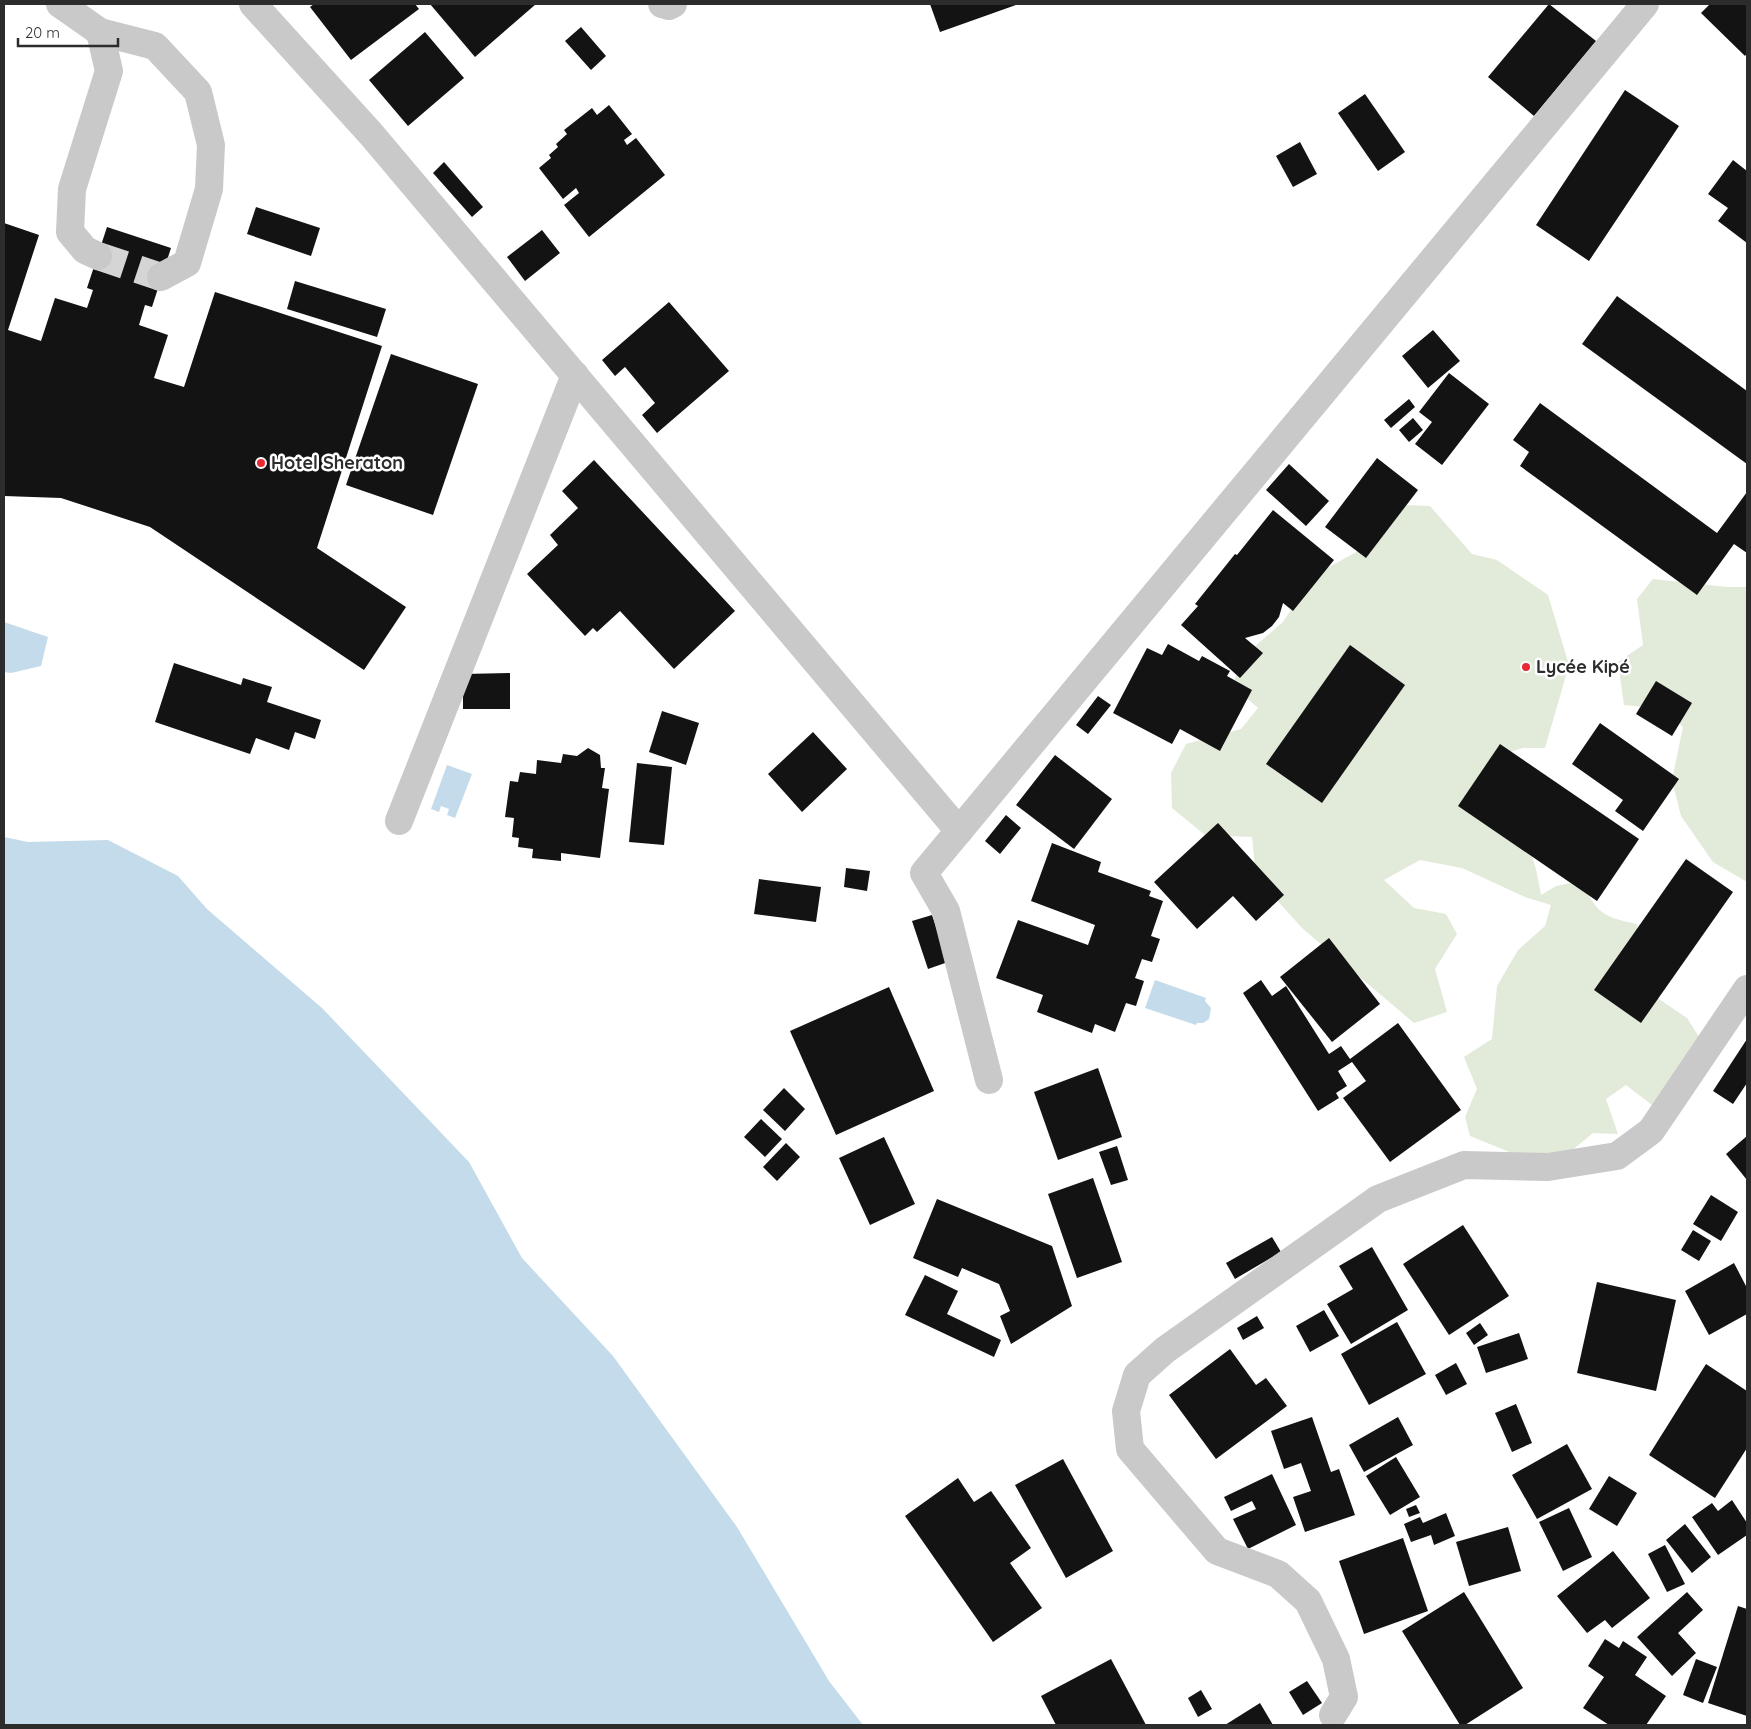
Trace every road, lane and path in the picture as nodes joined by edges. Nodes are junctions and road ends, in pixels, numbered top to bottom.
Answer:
1 (60, 4) edge
2 (253, 4) edge
3 (662, 4) edge
4 (673, 4) edge
5 (1645, 4) edge
6 (100, 32) junction
7 (98, 256) tunnel mouth
8 (161, 278) dead end
9 (575, 375) junction
10 (399, 821) dead end
11 (960, 831) junction
12 (1747, 989) edge
13 (989, 1080) dead end
14 (1333, 1714) dead end

1 - 6 street
2 - 9 street
3 - 4 street
5 - 11 street
6 - 7 street
6 - 8 street
9 - 10 street
9 - 11 street
11 - 13 street
12 - 14 street

